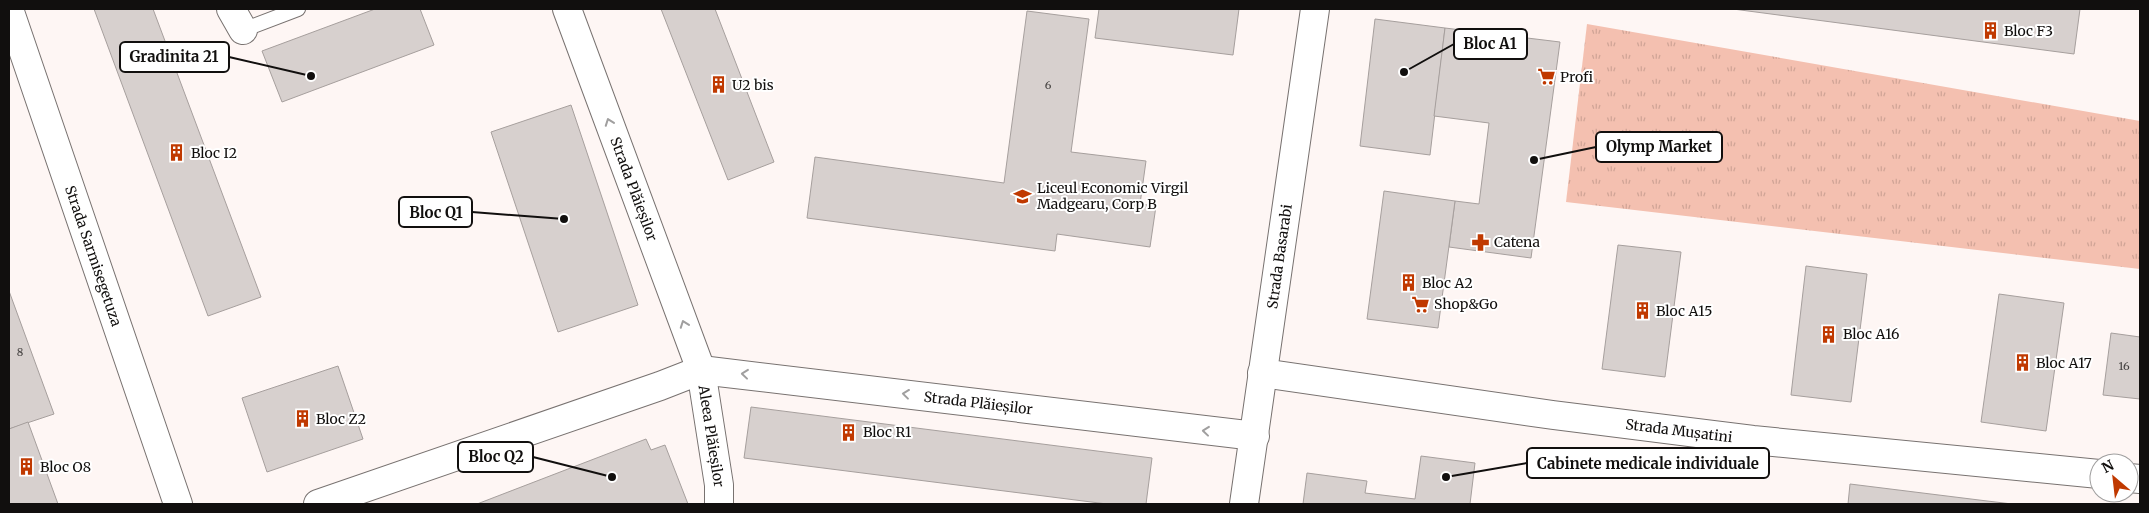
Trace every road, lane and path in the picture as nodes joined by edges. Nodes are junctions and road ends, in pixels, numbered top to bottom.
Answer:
1 (10, 9) edge
2 (298, 9) edge
3 (567, 9) edge
4 (1315, 9) edge
5 (237, 20) edge
6 (701, 370) junction
7 (1262, 374) junction
8 (1255, 436) junction
9 (2089, 473) edge
10 (178, 504) edge
11 (318, 504) edge
12 (718, 504) edge
13 (1244, 504) edge

1 - 10 street, Strada Sarmisegetuza
2 - 5 lane
6 -> 3 street, Strada Plăieșilor
4 - 7 street, Strada Basarabi
8 -> 6 street, Strada Plăieșilor
6 - 11 street, Strada Plăieșilor
6 - 12 street, Aleea Plăieșilor
7 - 8 street, Strada Basarabi
7 - 9 street, Strada Mușatini
8 - 13 street, Strada Basarabi

